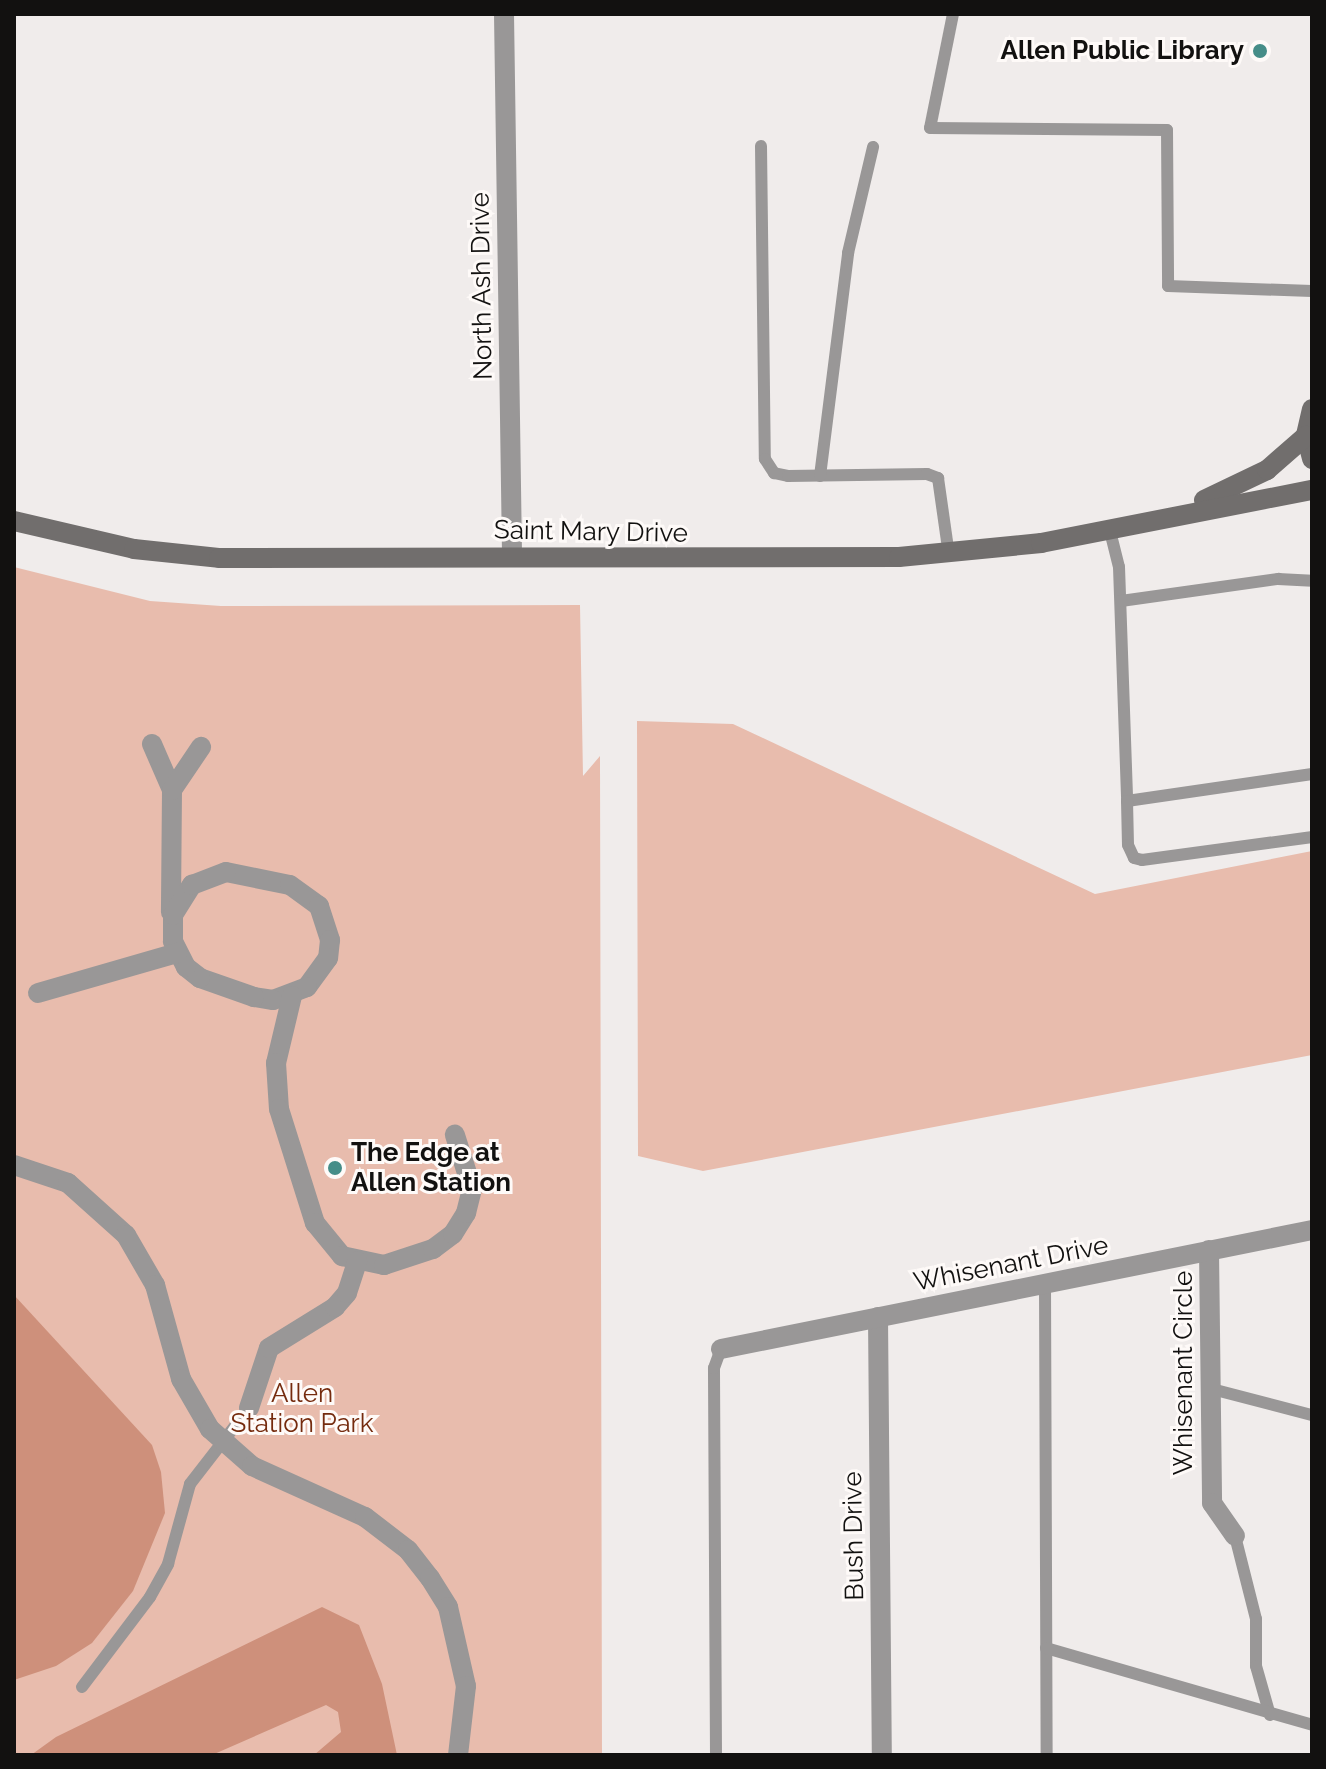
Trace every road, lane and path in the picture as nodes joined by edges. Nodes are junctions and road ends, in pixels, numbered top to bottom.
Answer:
1 (504, 14) edge
2 (953, 14) edge
3 (761, 146) dead end
4 (873, 147) dead end
5 (1312, 291) edge
6 (1312, 409) edge
7 (1306, 436) junction
8 (1312, 459) edge
9 (820, 476) junction
10 (1312, 490) edge
11 (1167, 515) junction
12 (14, 521) edge
13 (1109, 527) junction
14 (949, 555) junction
15 (512, 556) junction
16 (1312, 581) edge
17 (1121, 601) junction
18 (152, 744) dead end
19 (201, 747) dead end
20 (1312, 774) edge
21 (172, 790) junction
22 (1127, 801) junction
23 (1312, 837) edge
24 (172, 928) junction
25 (177, 953) junction
26 (38, 993) dead end
27 (292, 996) junction
28 (455, 1135) dead end
29 (14, 1165) edge
30 (1312, 1230) edge
31 (1209, 1250) junction
32 (357, 1262) junction
33 (1045, 1284) junction
34 (878, 1317) junction
35 (721, 1349) joint
36 (1208, 1388) junction
37 (249, 1408) joint
38 (1312, 1415) edge
39 (221, 1438) junction
40 (1235, 1536) joint
41 (1046, 1648) junction
42 (82, 1687) dead end
43 (1270, 1715) junction
44 (1312, 1725) edge
45 (458, 1755) edge
46 (716, 1755) edge
47 (882, 1755) edge
48 (1047, 1755) edge

1 - 15 street, North Ash Drive
2 - 5 lane
3 - 9 lane
4 - 9 lane
6 - 7 street
7 - 8 street
7 - 11 street, Saint Mary Drive
9 - 14 lane
10 - 11 street, Saint Mary Drive
11 - 13 street, Saint Mary Drive
12 - 15 street, Saint Mary Drive
13 - 14 street, Saint Mary Drive
13 - 17 lane
14 - 15 street, Saint Mary Drive
16 - 17 lane
17 - 22 lane
18 - 21 street
19 - 21 street
20 - 22 lane
21 - 24 street
22 - 23 lane
24 - 25 street
24 - 27 street
25 - 26 street
25 - 27 street
27 - 32 street
28 - 32 street
29 - 39 street
30 - 31 street, Whisenant Drive
31 - 33 street, Whisenant Drive
31 - 36 street, Whisenant Circle
32 - 37 street
33 - 34 street, Whisenant Drive
33 - 41 lane
34 - 35 street, Whisenant Drive
34 - 47 street, Bush Drive
35 - 46 lane
36 - 38 lane
36 - 40 street, Whisenant Circle
37 - 39 lane
39 - 42 lane
39 - 45 street
40 - 43 lane
41 - 43 lane
41 - 48 lane
43 - 44 lane

